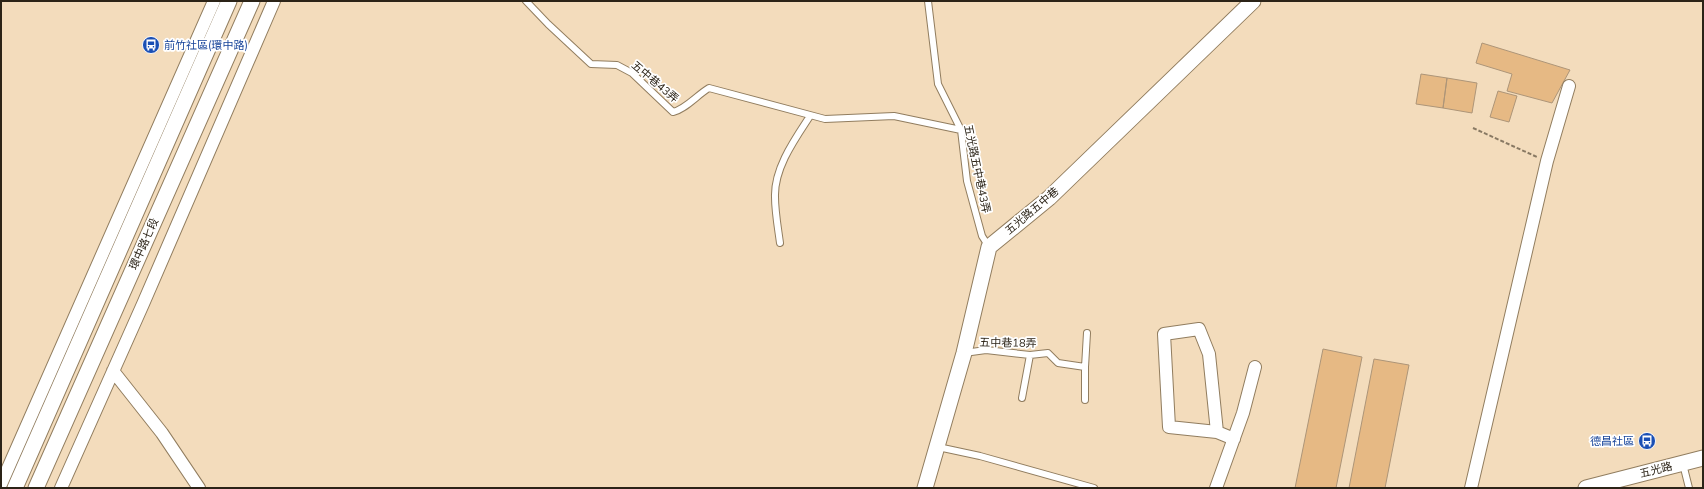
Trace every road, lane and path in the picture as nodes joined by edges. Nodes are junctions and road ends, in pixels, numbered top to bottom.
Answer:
1 (214, 1) edge
2 (229, 1) edge
3 (252, 1) edge
4 (274, 1) edge
5 (526, 1) edge
6 (928, 1) edge
7 (1253, 1) edge
8 (1569, 86) dead end
9 (810, 116) junction
10 (1473, 128) dead end
11 (961, 130) junction
12 (1547, 161) junction
13 (780, 243) dead end
14 (989, 247) junction
15 (1087, 333) dead end
16 (964, 353) junction
17 (1030, 355) junction
18 (1085, 367) junction
19 (1255, 367) dead end
20 (113, 371) junction
21 (1022, 398) dead end
22 (1085, 400) dead end
23 (1217, 432) junction
24 (1234, 438) junction
25 (938, 447) junction
26 (1703, 458) edge
27 (1683, 463) junction
28 (1, 484) edge
29 (15, 488) edge
30 (36, 488) edge
31 (61, 488) edge
32 (199, 488) edge
33 (925, 488) edge
34 (1094, 488) edge
35 (1216, 488) edge
36 (1471, 488) edge
37 (1586, 488) edge
38 (1689, 488) edge

1 - 28 street
2 - 29 street, 環中路七段
3 - 30 street, 環中路七段
4 - 20 street, 環中路七段
5 - 9 lane, 五中巷43弄
6 - 11 lane, 五光路五中巷43弄
7 - 14 street, 五光路五中巷
8 - 12 street
9 - 11 lane, 五中巷43弄
9 - 13 lane
10 - 12 path
11 - 14 lane, 五光路五中巷43弄
12 - 36 street
14 - 16 street
15 - 18 lane
16 - 17 lane, 五中巷18弄
16 - 25 street
17 - 18 lane, 五中巷18弄
17 - 21 lane
18 - 22 lane
19 - 24 street
20 - 31 street, 環中路七段
20 - 32 street
23 - 23 street
23 - 24 street
24 - 35 street
25 - 33 street
25 - 34 lane
26 - 27 street, 五光路
27 - 37 street, 五光路
27 - 38 lane

